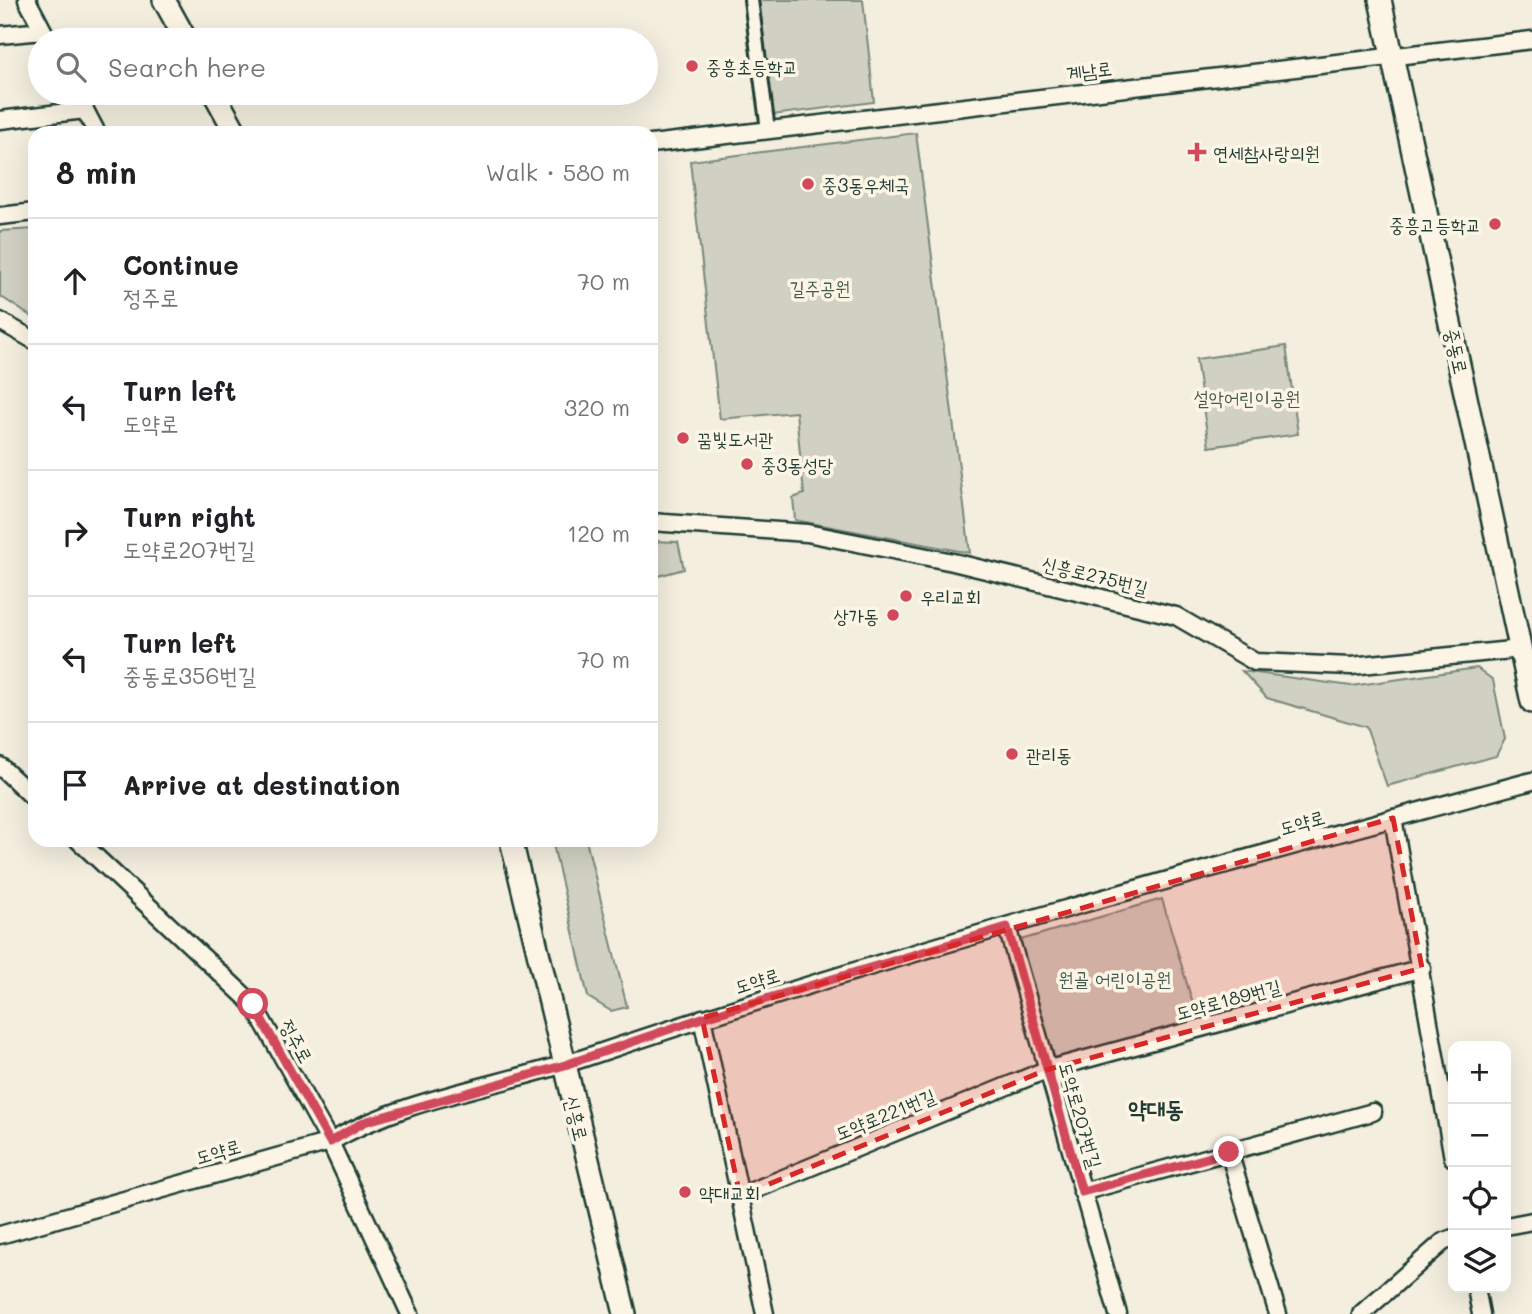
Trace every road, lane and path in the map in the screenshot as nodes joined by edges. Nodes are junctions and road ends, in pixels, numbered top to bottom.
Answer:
1 (27, 0) edge
2 (164, 0) edge
3 (751, 0) edge
4 (1380, 0) edge
5 (42, 28) edge
6 (179, 28) edge
7 (0, 35) edge
8 (28, 35) edge
9 (1532, 40) edge
10 (1392, 55) junction
11 (82, 105) edge
12 (221, 105) edge
13 (85, 110) junction
14 (0, 120) edge
15 (93, 126) edge
16 (232, 126) edge
17 (768, 130) junction
18 (658, 143) edge
19 (28, 213) edge
20 (0, 216) edge
21 (0, 321) edge
22 (28, 337) edge
23 (658, 522) edge
24 (1521, 649) junction
25 (1532, 702) edge
26 (0, 766) edge
27 (1532, 781) edge
28 (28, 792) edge
29 (1393, 818) junction
30 (85, 847) edge
31 (513, 847) edge
32 (1007, 927) junction
33 (1422, 968) junction
34 (702, 1018) junction
35 (565, 1065) junction
36 (1046, 1070) junction
37 (1373, 1112) dead end
38 (1448, 1127) edge
39 (330, 1142) junction
40 (1229, 1152) junction
41 (1082, 1192) junction
42 (740, 1196) junction
43 (1532, 1221) edge
44 (1511, 1225) edge
45 (0, 1235) edge
46 (1448, 1240) edge
47 (1477, 1293) edge
48 (410, 1314) edge
49 (625, 1314) edge
50 (765, 1314) edge
51 (1118, 1314) edge
52 (1278, 1314) edge
53 (1361, 1314) edge
54 (1481, 1314) edge

1 - 5 street
2 - 6 street
3 - 17 street
4 - 10 street, 중동로
7 - 8 street
9 - 10 street, 계남로
10 - 17 street, 계남로
10 - 24 street, 중동로
11 - 13 street
12 - 16 street
13 - 14 street
13 - 15 street
17 - 18 street, 계남로
19 - 20 street
21 - 22 street
23 - 24 street, 신흥로275번길
24 - 25 street, 중동로
26 - 28 street
27 - 29 street, 도약로
29 - 32 street, 도약로
29 - 33 street
30 - 39 street, 정주로
31 - 35 street, 신흥로
32 - 34 street, 도약로
32 - 36 street, 도약로207번길
33 - 36 street, 도약로189번길
33 - 38 street
34 - 35 street, 도약로
34 - 42 street
35 - 39 street, 도약로
35 - 49 street, 신흥로
36 - 41 street, 도약로207번길
36 - 42 street, 도약로221번길
37 - 40 street
39 - 45 street, 도약로
39 - 48 street, 정주로
40 - 41 street
40 - 52 street
41 - 51 street, 도약로207번길
42 - 50 street
43 - 44 street
46 - 53 street
47 - 54 street

